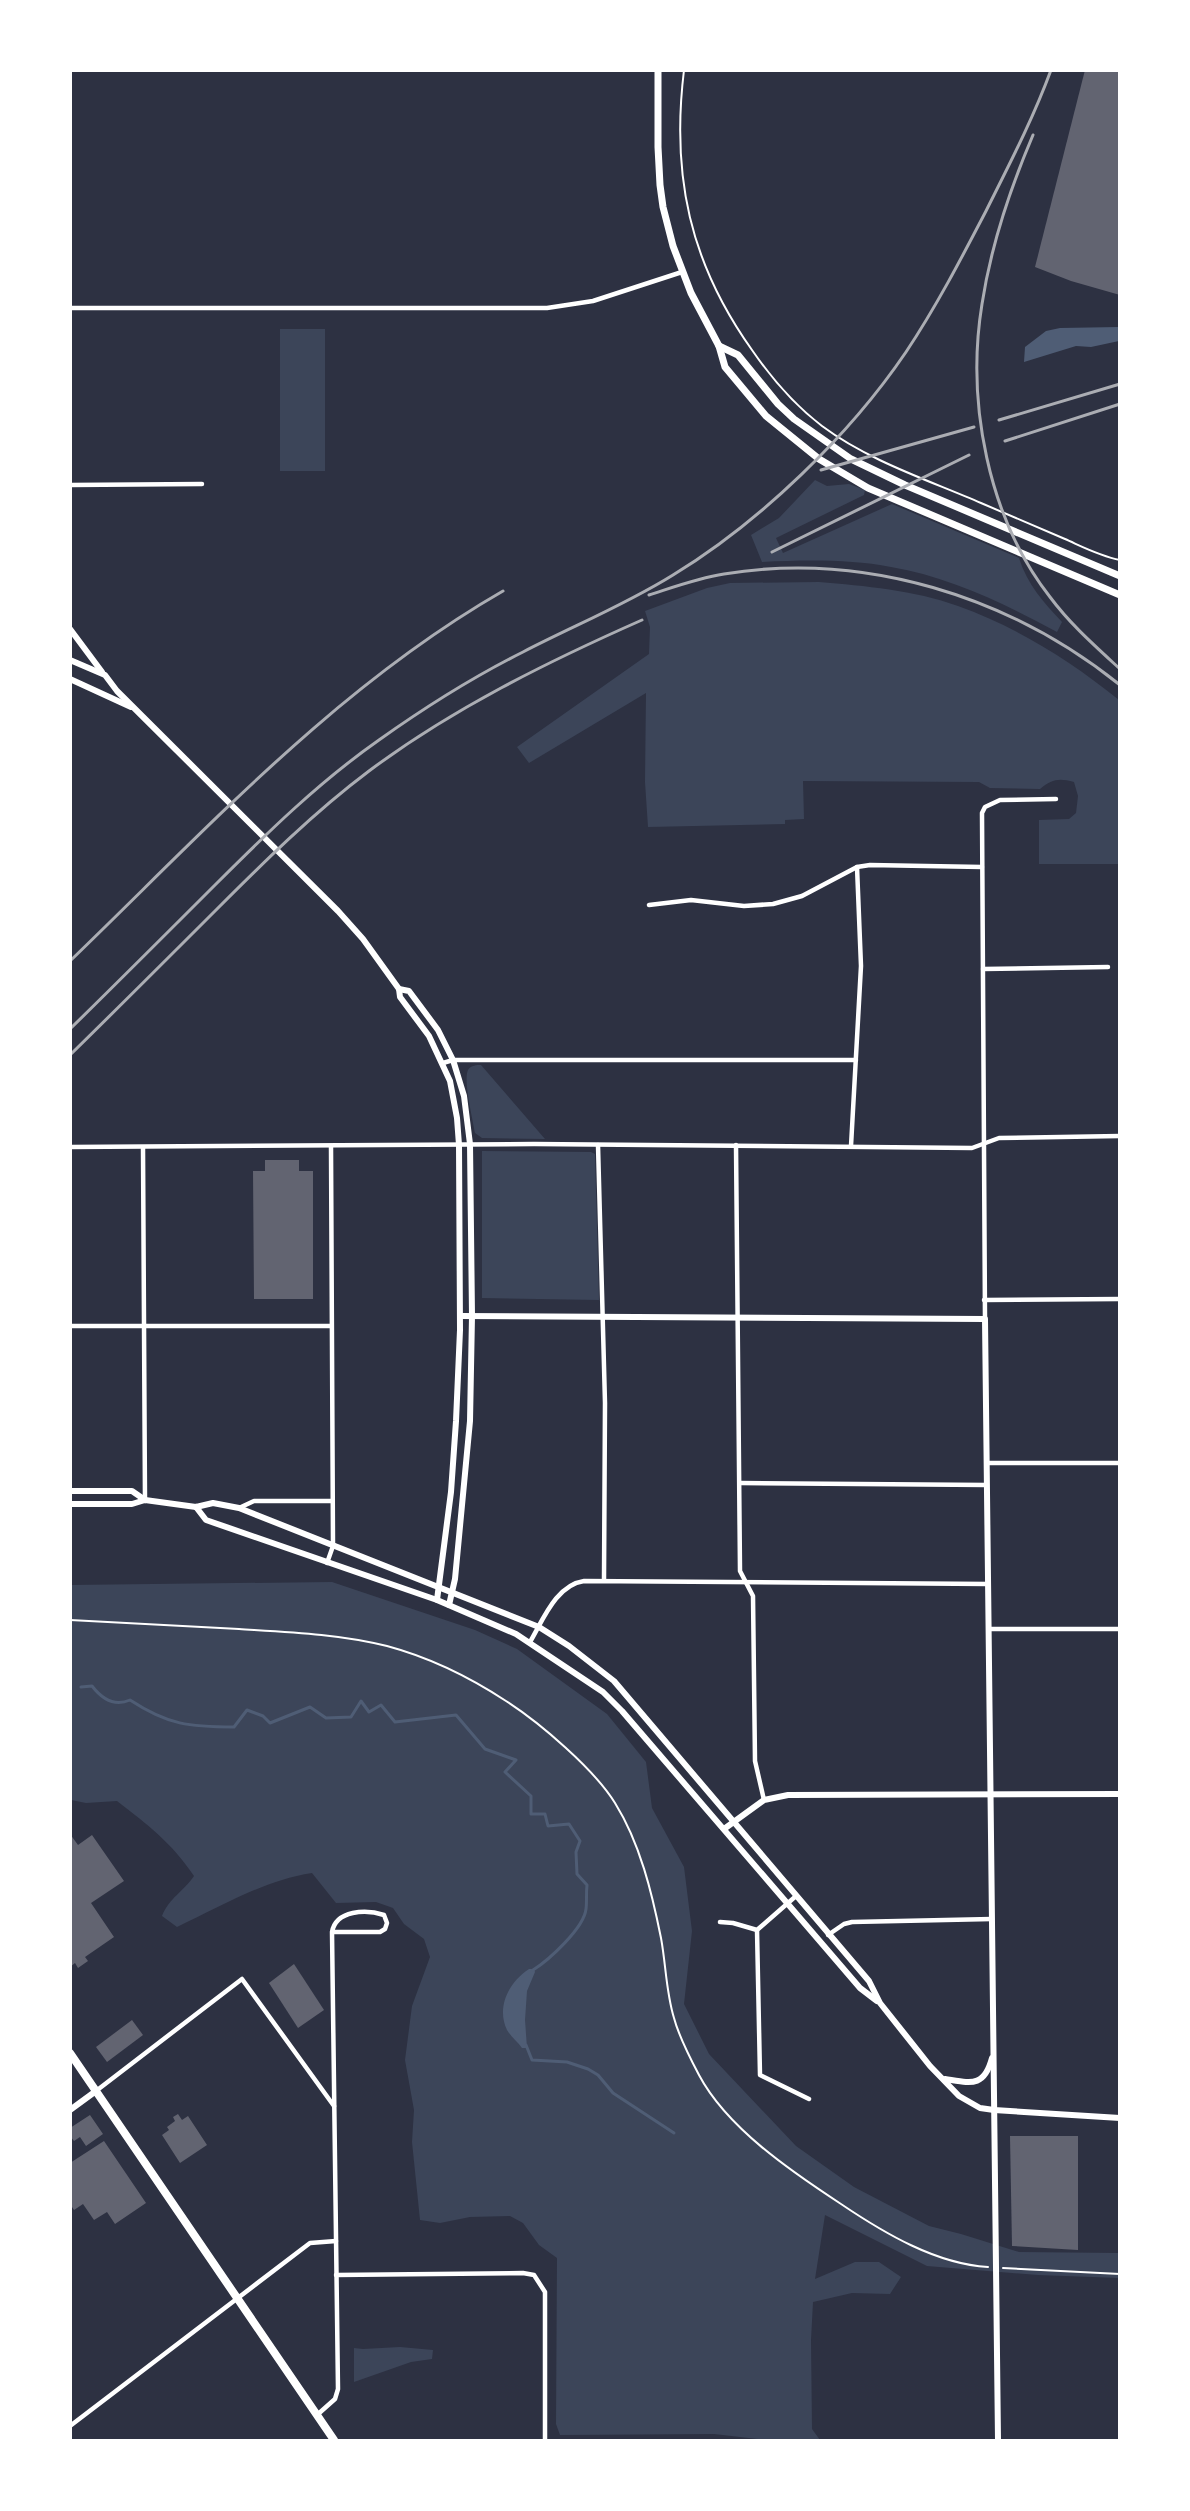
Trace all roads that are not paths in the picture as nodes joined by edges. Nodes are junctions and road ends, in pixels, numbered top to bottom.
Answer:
1 (658, 70) edge
2 (682, 272) junction
3 (70, 308) edge
4 (719, 346) junction
5 (202, 484) dead end
6 (70, 485) edge
7 (1119, 576) edge
8 (1119, 595) edge
9 (70, 629) edge
10 (70, 660) edge
11 (105, 675) junction
12 (70, 679) edge
13 (134, 708) junction
14 (1056, 799) dead end
15 (856, 867) junction
16 (982, 867) junction
17 (649, 905) dead end
18 (1107, 967) dead end
19 (983, 969) junction
20 (399, 989) junction
21 (453, 1060) junction
22 (856, 1060) junction
23 (442, 1063) junction
24 (1119, 1136) edge
25 (985, 1143) junction
26 (470, 1144) junction
27 (459, 1145) junction
28 (598, 1145) junction
29 (736, 1145) junction
30 (851, 1146) junction
31 (70, 1147) edge
32 (331, 1147) junction
33 (143, 1148) junction
34 (1119, 1299) edge
35 (984, 1300) junction
36 (460, 1316) junction
37 (472, 1316) junction
38 (602, 1317) junction
39 (737, 1318) junction
40 (985, 1319) junction
41 (70, 1326) edge
42 (143, 1326) junction
43 (331, 1326) junction
44 (987, 1463) junction
45 (1119, 1463) edge
46 (740, 1483) junction
47 (987, 1485) junction
48 (70, 1491) edge
49 (145, 1500) junction
50 (332, 1501) junction
51 (70, 1504) edge
52 (196, 1507) junction
53 (239, 1508) junction
54 (333, 1546) junction
55 (327, 1564) junction
56 (604, 1580) junction
57 (746, 1582) junction
58 (988, 1584) junction
59 (441, 1587) junction
60 (453, 1592) junction
61 (437, 1600) junction
62 (449, 1605) junction
63 (539, 1627) junction
64 (989, 1629) junction
65 (1119, 1629) edge
66 (530, 1642) junction
67 (992, 1794) junction
68 (1119, 1794) edge
69 (764, 1800) junction
70 (734, 1820) junction
71 (724, 1829) junction
72 (796, 1896) junction
73 (786, 1904) junction
74 (992, 1919) junction
75 (720, 1922) dead end
76 (758, 1930) junction
77 (332, 1932) junction
78 (828, 1935) junction
79 (880, 2003) junction
80 (994, 2049) junction
81 (70, 2053) edge
82 (944, 2079) junction
83 (96, 2091) junction
84 (808, 2099) dead end
85 (334, 2106) junction
86 (70, 2110) edge
87 (994, 2110) junction
88 (1119, 2118) edge
89 (336, 2241) junction
90 (336, 2275) junction
91 (237, 2297) junction
92 (317, 2415) junction
93 (70, 2426) edge
94 (334, 2440) edge
95 (545, 2440) edge
96 (998, 2440) edge

1 - 2 main road
2 - 3 street
2 - 4 main road
4 - 7 main road
4 - 8 main road
5 - 6 street
9 - 11 street
10 - 11 street
11 - 13 street
12 - 13 street
13 - 20 street
14 - 16 street
15 - 16 street
15 - 17 street
15 - 22 street
16 - 19 street
18 - 19 street
19 - 25 street
20 - 21 street
20 - 23 street
21 - 22 street
21 - 23 street
21 - 26 street
22 - 30 street
23 - 27 street
24 - 25 street
25 - 30 street
25 - 35 street
26 - 27 street
26 - 28 street
26 - 37 street
27 - 32 street
27 - 36 street
28 - 29 street
28 - 38 street
29 - 30 street
29 - 39 street
31 - 33 street
32 - 33 street
32 - 43 street
33 - 42 street
34 - 35 street
35 - 40 street
36 - 37 street
36 - 59 street
37 - 38 street
37 - 60 street
38 - 39 street
38 - 56 street
39 - 40 street
39 - 46 street
40 - 44 street
41 - 42 street
42 - 43 street
42 - 49 street
43 - 50 street
44 - 45 street
44 - 47 street
46 - 47 street
46 - 57 street
47 - 58 street
48 - 49 street
49 - 51 street
49 - 52 street
50 - 53 street
50 - 54 street
52 - 53 street
52 - 55 street
53 - 54 street
54 - 55 street
54 - 59 street
55 - 61 street
56 - 57 street
56 - 63 street
57 - 58 street
57 - 69 street
58 - 64 street
59 - 60 street
59 - 61 street
60 - 62 street
60 - 63 street
61 - 62 street
62 - 66 street
63 - 66 street
63 - 70 street
64 - 65 street
64 - 67 street
66 - 71 street
67 - 68 street
67 - 69 street
67 - 74 street
69 - 70 street
70 - 71 street
70 - 72 street
71 - 73 street
72 - 73 street
72 - 78 street
73 - 76 street
73 - 79 street
74 - 78 street
74 - 80 street
75 - 76 street
76 - 84 street
77 - 77 street
77 - 85 street
78 - 79 street
79 - 82 street
80 - 82 street
80 - 87 street
81 - 83 main road
82 - 87 street
83 - 85 street
83 - 86 street
83 - 91 main road
85 - 89 street
87 - 88 street
87 - 96 street
89 - 90 street
89 - 91 street
90 - 92 street
90 - 95 street
91 - 92 main road
91 - 93 street
92 - 94 main road

